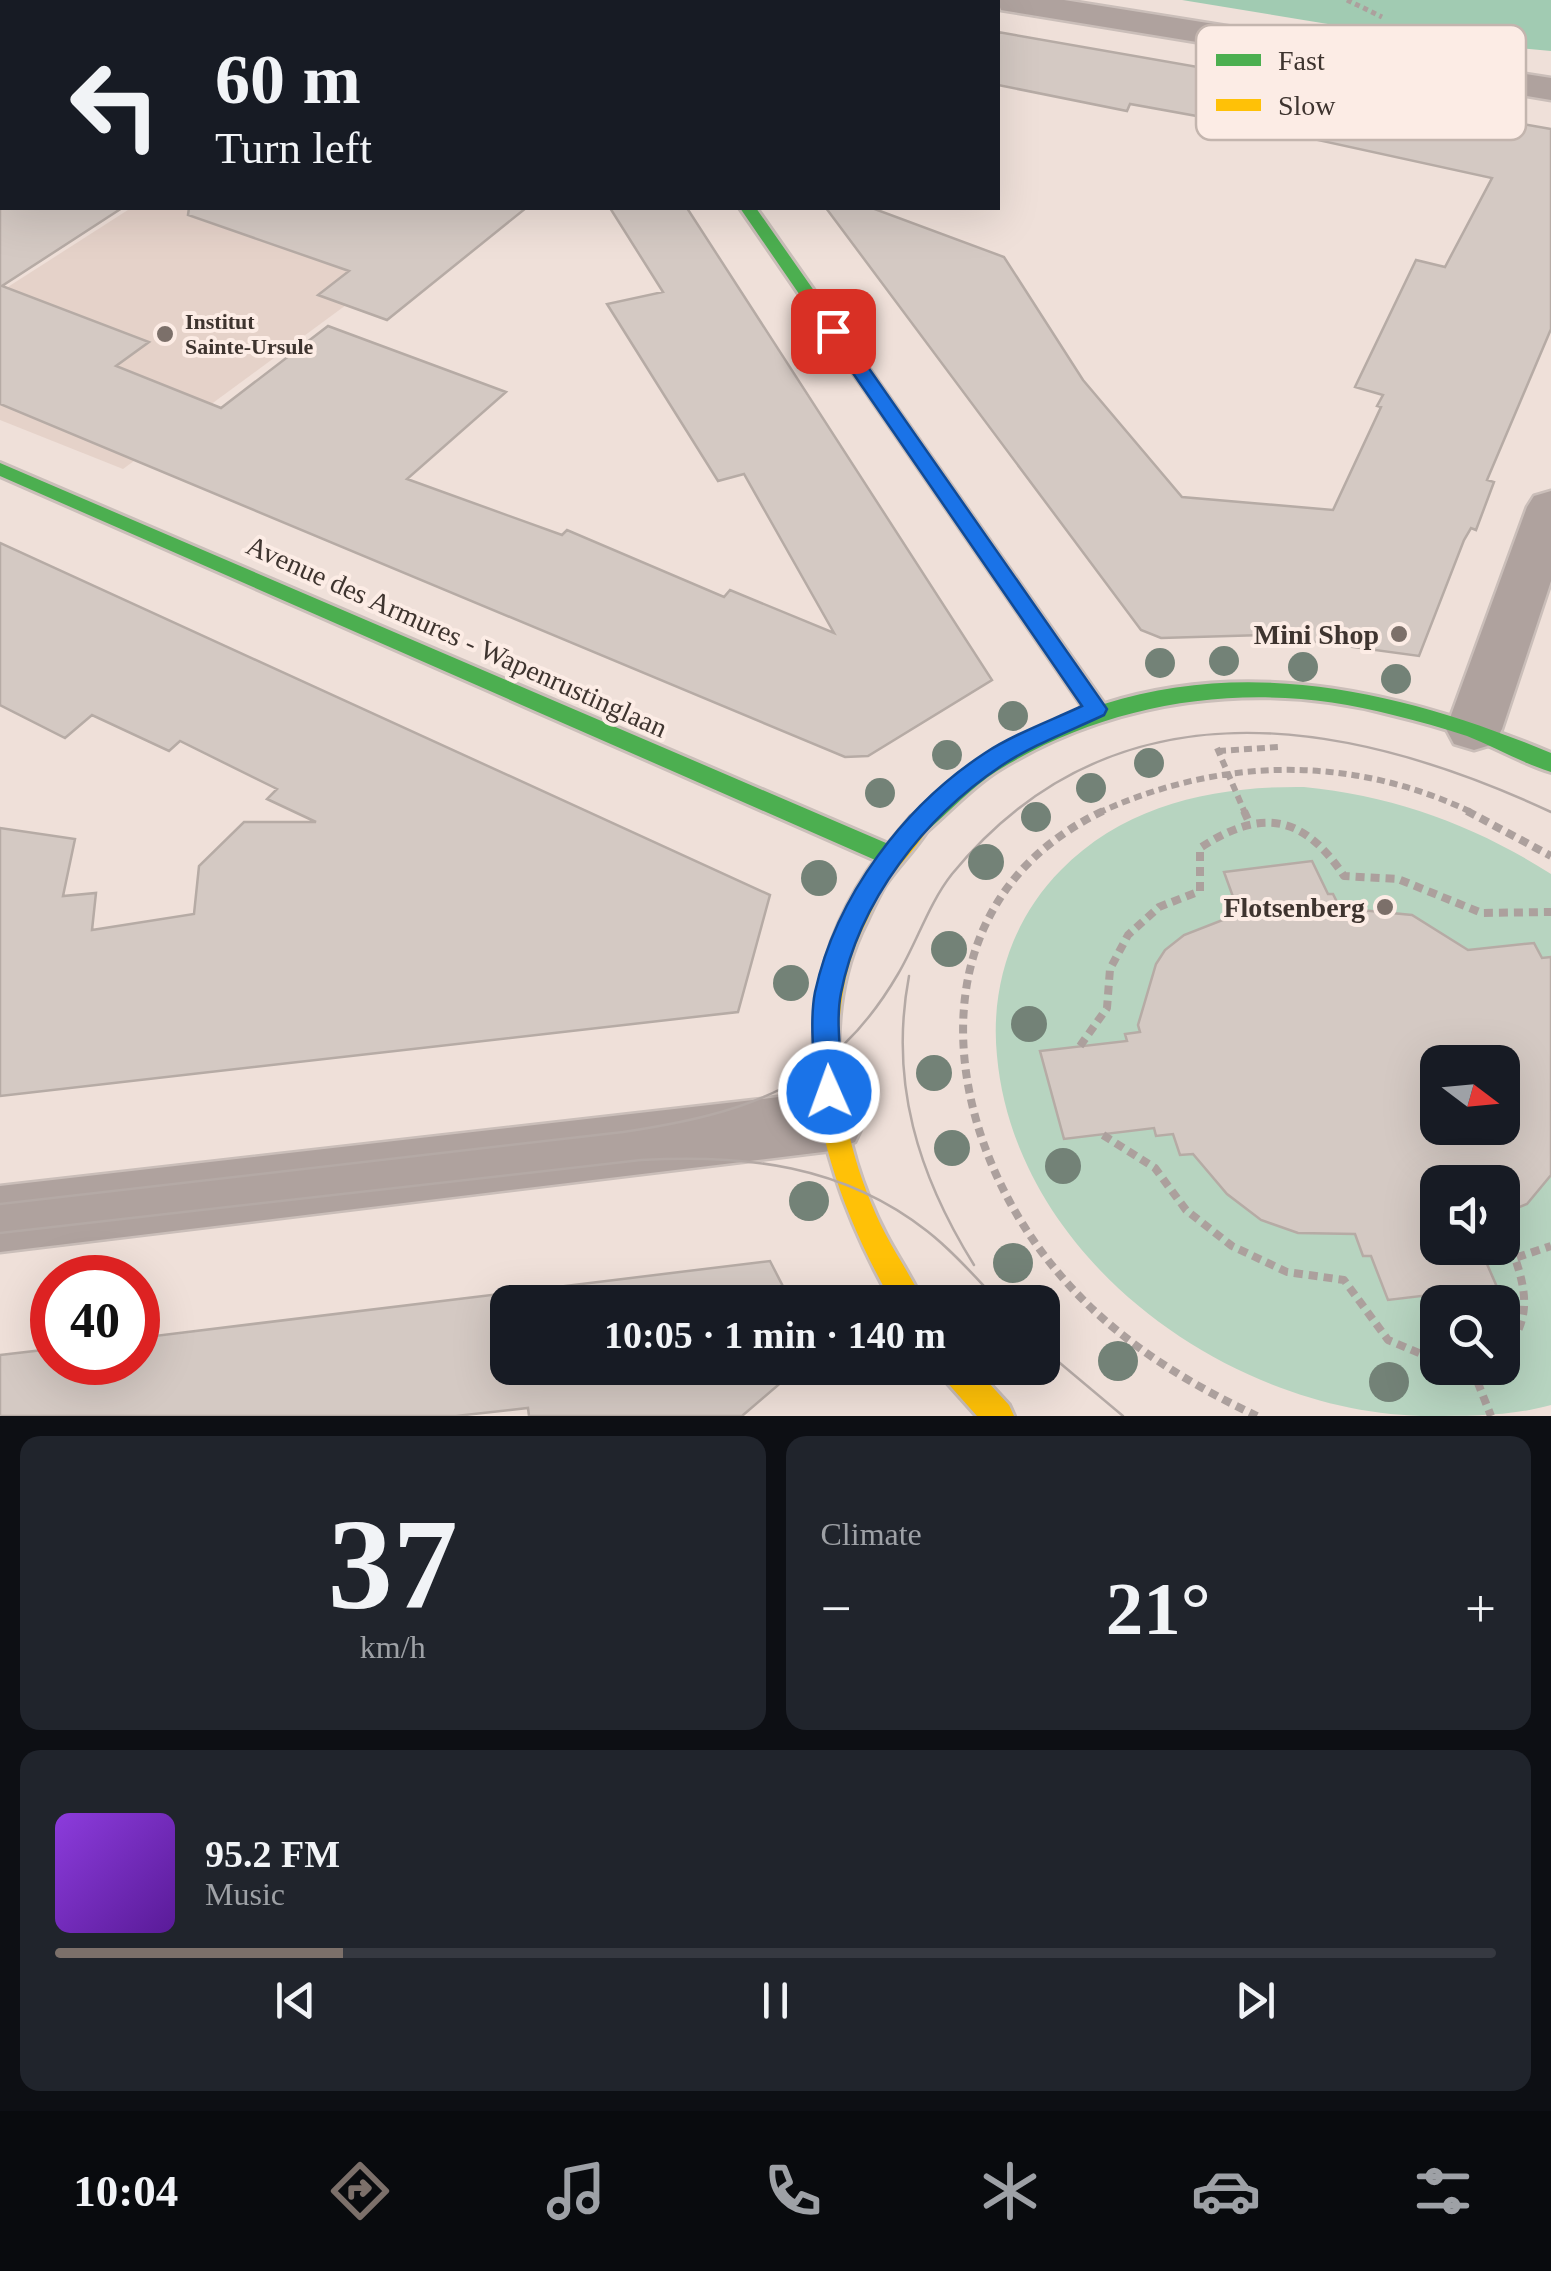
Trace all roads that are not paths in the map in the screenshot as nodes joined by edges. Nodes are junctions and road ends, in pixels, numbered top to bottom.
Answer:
1 (1001, 0) edge
2 (1196, 32) edge
3 (1526, 85) edge
4 (1551, 89) edge
5 (749, 210) edge
6 (0, 469) edge
7 (1551, 507) edge
8 (1096, 709) junction
9 (1474, 729) junction
10 (1551, 763) edge
11 (891, 856) junction
12 (831, 1121) junction
13 (0, 1219) edge
14 (897, 1285) edge
15 (968, 1385) edge
16 (990, 1413) edge

1 - 2 street
3 - 4 street
5 - 8 street
6 - 11 street, Avenue des Armures - Wapenrustinglaan
7 - 9 street
8 - 9 street
8 - 11 street
9 - 10 street
11 - 12 street
12 - 13 street
12 - 14 street
15 - 16 street

